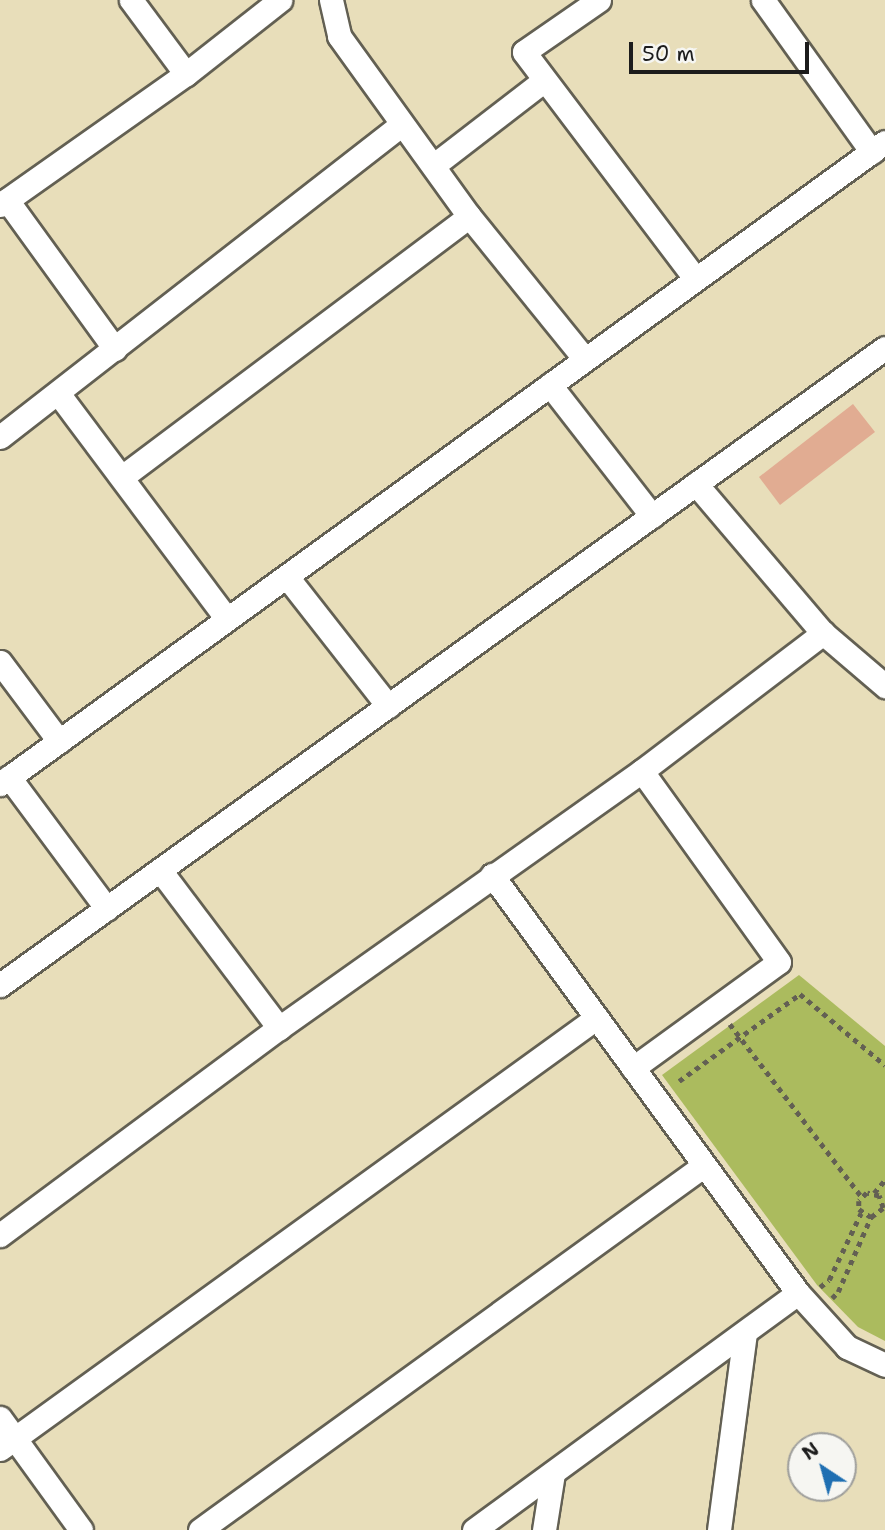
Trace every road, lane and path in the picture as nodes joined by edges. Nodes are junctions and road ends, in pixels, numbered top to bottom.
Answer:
1 (131, 0) edge
2 (280, 0) edge
3 (331, 0) edge
4 (599, 0) edge
5 (763, 0) edge
6 (186, 74) junction
7 (543, 81) junction
8 (402, 124) junction
9 (878, 147) edge
10 (434, 165) junction
11 (4, 202) edge
12 (469, 216) junction
13 (695, 278) junction
14 (885, 348) edge
15 (115, 349) junction
16 (585, 359) junction
17 (550, 385) junction
18 (58, 393) junction
19 (0, 437) edge
20 (122, 477) junction
21 (696, 485) junction
22 (652, 516) junction
23 (287, 577) junction
24 (227, 619) junction
25 (823, 633) junction
26 (0, 662) edge
27 (885, 686) edge
28 (388, 706) junction
29 (59, 741) junction
30 (642, 771) junction
31 (5, 780) edge
32 (160, 870) junction
33 (492, 875) junction
34 (107, 909) junction
35 (0, 985) edge
36 (716, 1007) junction
37 (596, 1018) junction
38 (279, 1028) junction
39 (740, 1037) junction
40 (885, 1065) edge
41 (633, 1068) junction
42 (679, 1081) dead end
43 (703, 1166) junction
44 (885, 1180) edge
45 (874, 1194) junction
46 (862, 1197) junction
47 (883, 1200) edge
48 (883, 1211) edge
49 (861, 1212) junction
50 (871, 1217) junction
51 (0, 1235) edge
52 (809, 1290) junction
53 (830, 1299) dead end
54 (745, 1333) junction
55 (885, 1365) edge
56 (0, 1418) edge
57 (7, 1444) edge
58 (552, 1473) junction
59 (81, 1530) edge
60 (201, 1530) edge
61 (474, 1530) edge
62 (544, 1530) edge
63 (719, 1530) edge

1 - 6 street
2 - 6 street
3 - 8 street
4 - 7 street
5 - 9 street
6 - 11 street
7 - 10 street
7 - 13 street
8 - 10 street
8 - 15 street
9 - 13 street
10 - 12 street
11 - 15 street
12 - 16 street
12 - 20 street
13 - 16 street
14 - 21 street
15 - 18 street
16 - 17 street
17 - 22 street
17 - 23 street
18 - 19 street
18 - 20 street
20 - 24 street
21 - 22 street
21 - 25 street
22 - 28 street
23 - 24 street
23 - 28 street
24 - 29 street
25 - 27 street
25 - 30 street
26 - 29 street
28 - 32 street
29 - 31 street
30 - 33 street
30 - 36 street
31 - 34 street
32 - 34 street
32 - 38 street
33 - 37 street
33 - 38 street
34 - 35 street
36 - 39 path
36 - 41 street
37 - 41 street
37 - 57 street
38 - 51 street
39 - 40 path
39 - 42 path
39 - 46 path
41 - 43 street
43 - 52 street
43 - 60 street
44 - 45 path
45 - 46 path
45 - 47 path
46 - 49 path
47 - 48 path
48 - 50 path
49 - 50 path
49 - 52 path
50 - 53 path
52 - 54 street
52 - 55 street
54 - 58 street
54 - 63 street
56 - 57 street
57 - 59 street
58 - 61 street
58 - 62 street

